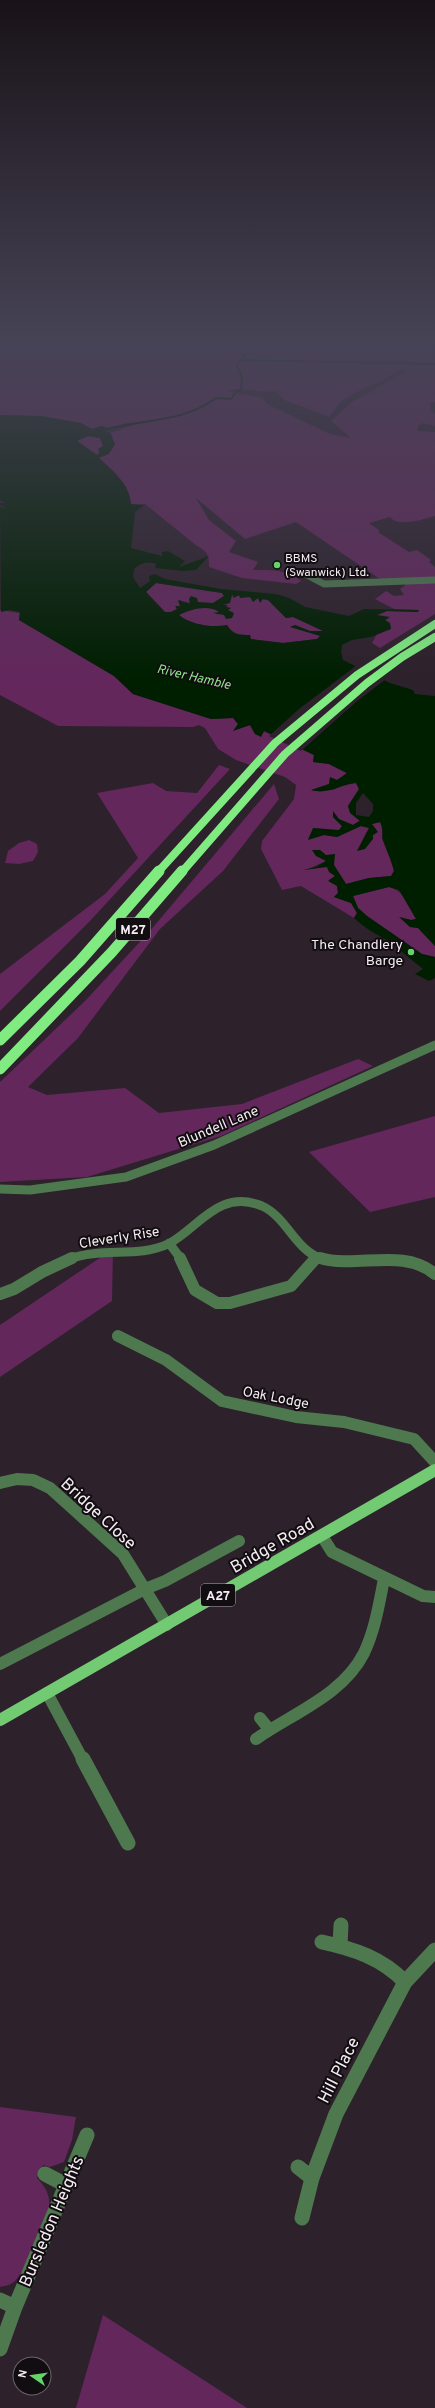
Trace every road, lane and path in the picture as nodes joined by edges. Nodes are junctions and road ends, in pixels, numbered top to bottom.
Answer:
1 (307, 575) dead end
2 (435, 580) edge
3 (435, 624) edge
4 (435, 637) edge
5 (0, 1040) edge
6 (435, 1045) edge
7 (0, 1069) edge
8 (0, 1189) edge
9 (169, 1243) junction
10 (317, 1257) junction
11 (433, 1268) edge
12 (0, 1294) edge
13 (118, 1336) dead end
14 (435, 1462) edge
15 (435, 1470) edge
16 (0, 1482) edge
17 (322, 1536) junction
18 (239, 1541) dead end
19 (384, 1579) junction
20 (145, 1589) junction
21 (435, 1597) edge
22 (167, 1625) junction
23 (0, 1664) edge
24 (47, 1693) junction
25 (260, 1718) dead end
26 (0, 1720) edge
27 (269, 1729) junction
28 (256, 1739) dead end
29 (128, 1843) dead end
30 (341, 1925) dead end
31 (322, 1942) dead end
32 (340, 1945) junction
33 (435, 1950) edge
34 (405, 1982) junction
35 (87, 2135) dead end
36 (298, 2167) dead end
37 (45, 2174) dead end
38 (312, 2178) junction
39 (66, 2185) junction
40 (302, 2218) dead end
41 (8, 2304) edge
42 (0, 2349) edge

1 - 2 street
3 - 5 highway, M27
4 - 7 highway, M27
6 - 8 street, Blundell Lane
9 - 10 street, Cleverly Rise
9 - 10 street
9 - 12 street, Cleverly Rise
10 - 11 street, Cleverly Rise
13 - 14 street, Oak Lodge
15 - 17 main road, Bridge Road / A27
16 - 20 street, Bridge Close
17 - 19 street
17 - 22 main road, Bridge Road / A27
18 - 20 street, Bridge Road
19 - 21 street
19 - 27 street
20 - 22 street, Bridge Close
20 - 23 street, Bridge Road
22 - 24 main road, Bridge Road / A27
24 - 26 main road, Bridge Road / A27
24 - 29 street
25 - 27 street
27 - 28 street
30 - 32 street
31 - 32 street
32 - 34 street
33 - 34 street, Hill Place
34 - 38 street, Hill Place
35 - 39 street, Bursledon Heights
36 - 38 street
37 - 39 street
38 - 40 street, Hill Place
39 - 41 street, Bursledon Heights
41 - 42 street, Bursledon Heights

